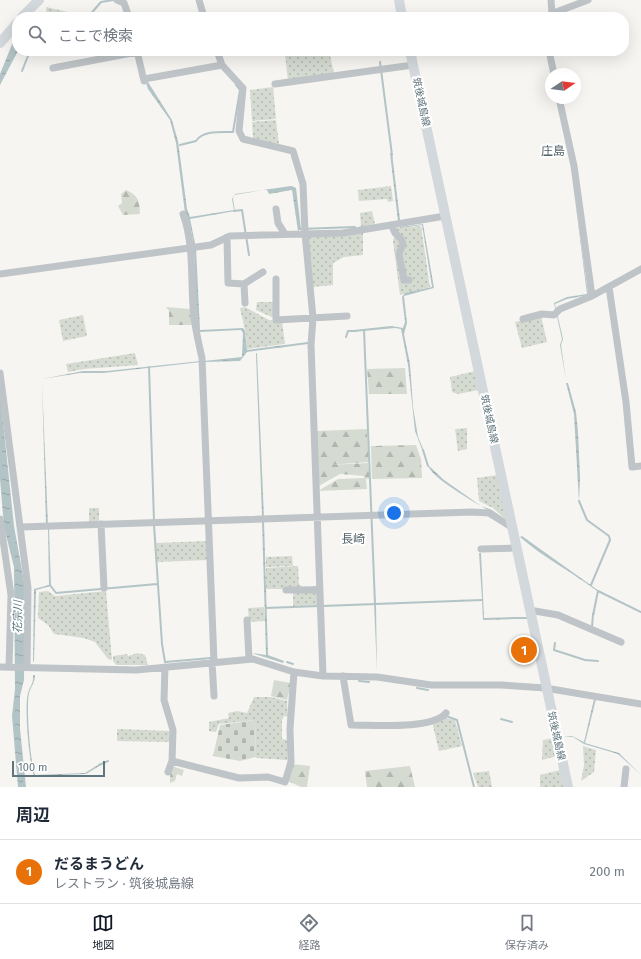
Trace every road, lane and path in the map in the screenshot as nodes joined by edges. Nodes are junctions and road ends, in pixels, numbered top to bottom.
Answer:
1 (117, 0) edge
2 (200, 0) edge
3 (398, 0) edge
4 (551, 0) edge
5 (588, 0) edge
6 (37, 2) edge
7 (27, 12) edge
8 (127, 12) edge
9 (203, 12) edge
10 (401, 12) edge
11 (552, 12) edge
12 (557, 12) edge
13 (12, 29) edge
14 (0, 42) edge
15 (116, 56) edge
16 (138, 56) edge
17 (219, 56) edge
18 (411, 56) edge
19 (550, 56) edge
20 (222, 65) junction
21 (413, 65) junction
22 (53, 68) dead end
23 (553, 68) edge
24 (275, 84) dead end
25 (560, 104) edge
26 (276, 209) dead end
27 (183, 214) dead end
28 (445, 216) junction
29 (392, 226) junction
30 (305, 233) junction
31 (286, 234) junction
32 (227, 237) junction
33 (190, 247) junction
34 (641, 270) edge
35 (263, 272) dead end
36 (0, 274) edge
37 (276, 279) dead end
38 (409, 280) dead end
39 (244, 284) junction
40 (609, 287) junction
41 (592, 296) junction
42 (245, 303) dead end
43 (347, 316) dead end
44 (313, 318) junction
45 (523, 319) dead end
46 (0, 373) edge
47 (641, 466) edge
48 (318, 517) junction
49 (0, 518) edge
50 (208, 521) junction
51 (101, 524) junction
52 (21, 527) junction
53 (512, 528) junction
54 (516, 548) junction
55 (481, 549) dead end
56 (104, 588) dead end
57 (286, 590) dead end
58 (320, 590) junction
59 (529, 610) junction
60 (247, 620) dead end
61 (621, 642) dead end
62 (249, 660) junction
63 (213, 662) junction
64 (0, 666) edge
65 (10, 667) junction
66 (26, 667) junction
67 (166, 667) junction
68 (294, 672) junction
69 (323, 676) junction
70 (343, 676) junction
71 (545, 688) junction
72 (214, 696) dead end
73 (641, 704) edge
74 (446, 713) dead end
75 (172, 761) junction
76 (626, 769) dead end
77 (168, 772) dead end
78 (568, 787) edge
79 (624, 787) edge

1 - 8 street
2 - 9 street
3 - 10 main road
4 - 11 street
5 - 12 street
6 - 7 main road
13 - 14 main road
15 - 22 street
16 - 20 street
17 - 20 street
18 - 21 main road, 筑後城島線
19 - 23 street
20 - 30 street
21 - 24 street
21 - 28 main road, 筑後城島線
25 - 41 street
26 - 31 street
27 - 33 street
28 - 29 street
28 - 53 main road, 筑後城島線
29 - 30 street
29 - 38 street
30 - 31 street
30 - 44 street
31 - 32 street
32 - 33 street
32 - 39 street
33 - 36 street
33 - 50 street
34 - 40 street
35 - 39 street
37 - 44 street
39 - 42 street
40 - 41 street
40 - 47 street
41 - 45 street
43 - 44 street
44 - 48 street
46 - 52 street
48 - 50 street
48 - 53 street
48 - 58 street
49 - 65 street
50 - 51 street
50 - 63 street
51 - 52 street
51 - 56 street
52 - 66 street
53 - 54 main road, 筑後城島線
54 - 55 street
54 - 59 main road, 筑後城島線
57 - 58 street
58 - 69 street
59 - 61 street
59 - 71 main road, 筑後城島線
60 - 62 street
62 - 63 street
62 - 68 street
63 - 67 street
63 - 72 street
64 - 65 street
65 - 66 street
66 - 67 street
67 - 75 street
68 - 69 street
68 - 75 street
69 - 70 street
70 - 71 street
70 - 74 street
71 - 73 street
71 - 78 main road, 筑後城島線
75 - 77 street
76 - 79 street

